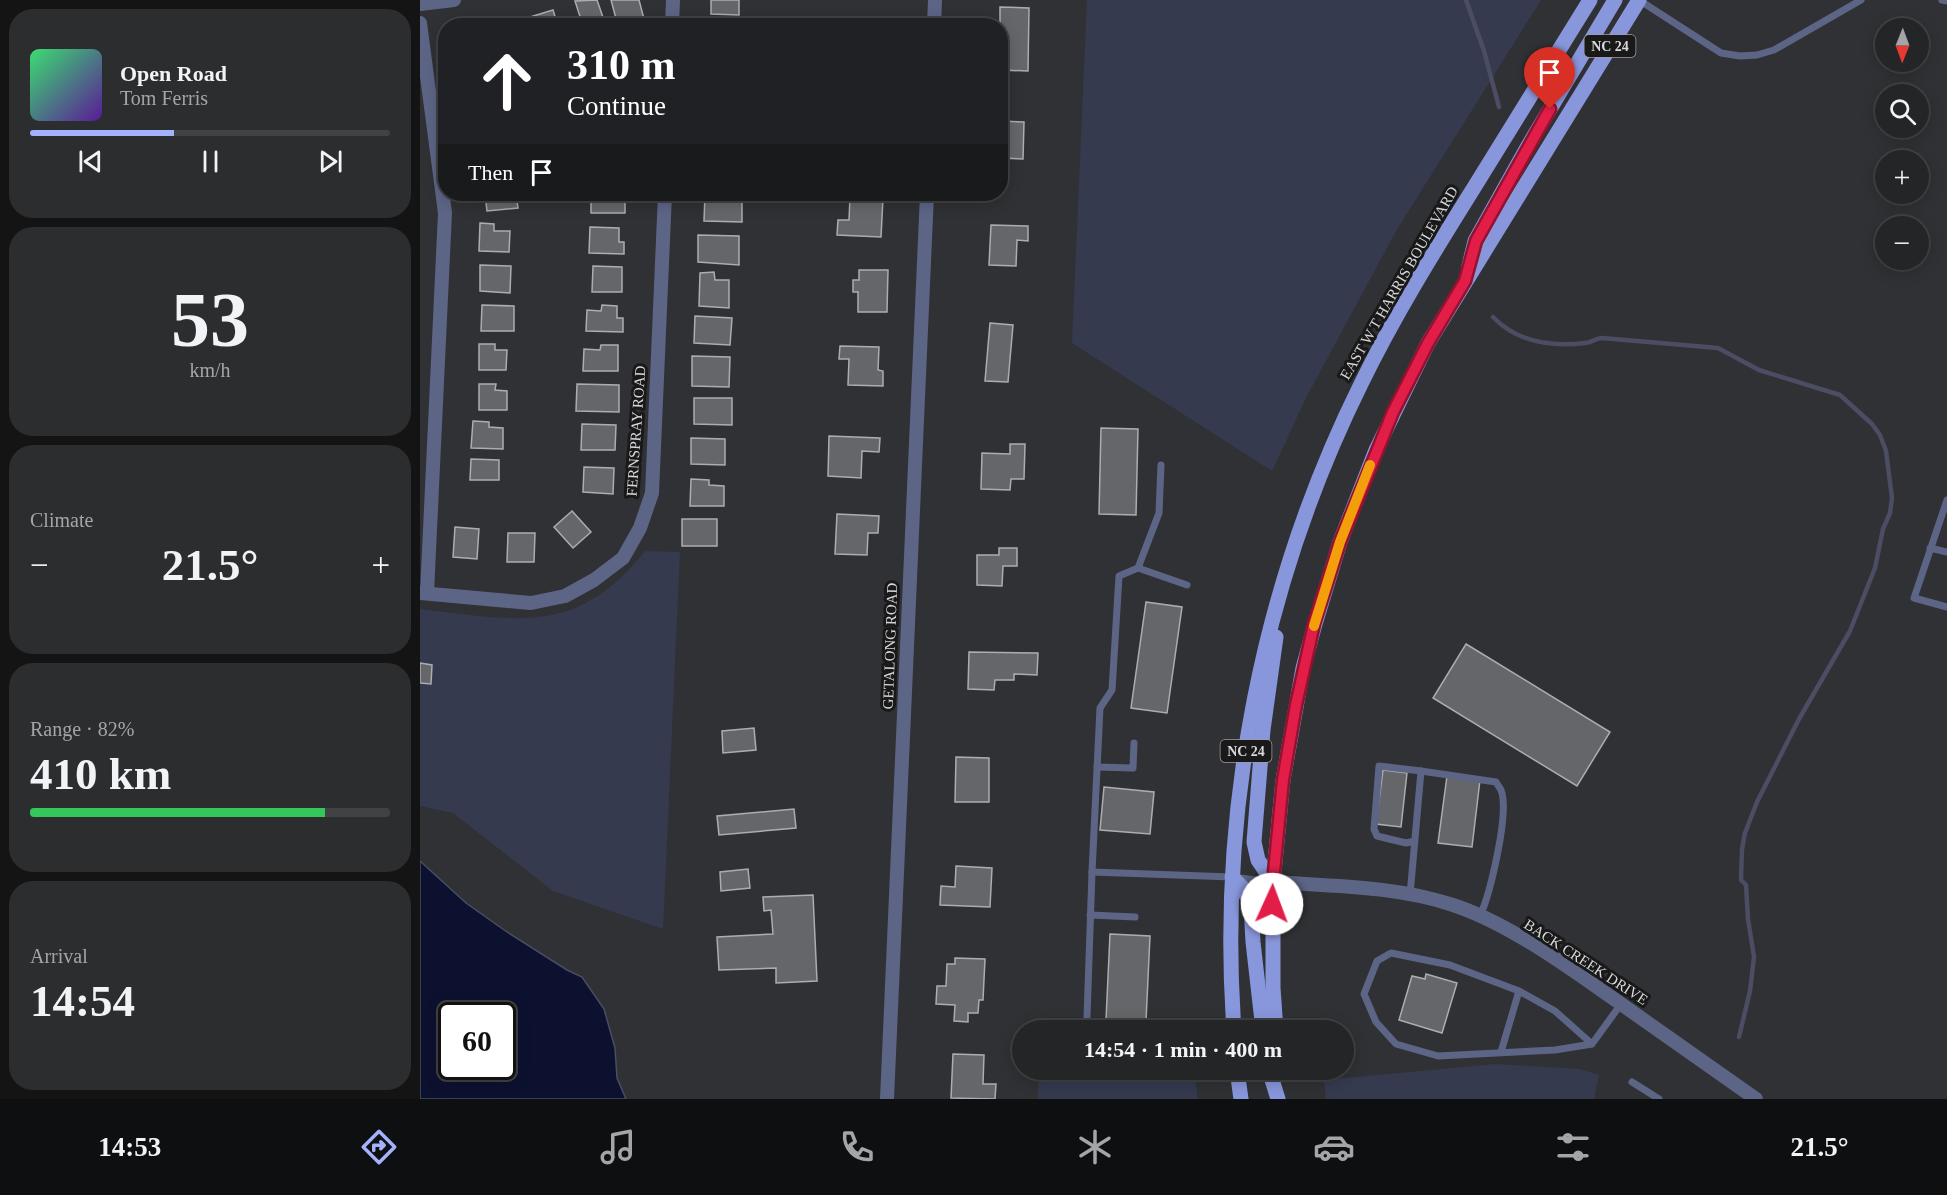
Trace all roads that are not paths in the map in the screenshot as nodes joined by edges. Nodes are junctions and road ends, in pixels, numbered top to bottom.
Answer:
1 (454, 0) edge
2 (673, 0) edge
3 (935, 0) edge
4 (1590, 0) edge
5 (1615, 0) edge
6 (1639, 0) edge
7 (1861, 0) edge
8 (1942, 0) edge
9 (1947, 2) edge
10 (420, 4) edge
11 (672, 18) edge
12 (934, 18) edge
13 (420, 23) edge
14 (438, 160) edge
15 (443, 201) edge
16 (665, 201) edge
17 (927, 201) edge
18 (1465, 281) junction
19 (1161, 465) dead end
20 (1947, 500) edge
21 (1930, 548) junction
22 (1947, 552) edge
23 (1138, 567) junction
24 (1284, 580) junction
25 (1188, 585) dead end
26 (423, 593) edge
27 (1947, 606) edge
28 (1134, 743) dead end
29 (1097, 767) junction
30 (1421, 771) junction
31 (1415, 841) junction
32 (1092, 872) junction
33 (1232, 877) junction
34 (1273, 882) junction
35 (1410, 895) junction
36 (1090, 915) junction
37 (1480, 916) junction
38 (1135, 917) dead end
39 (1519, 991) junction
40 (1621, 1004) junction
41 (1087, 1017) dead end
42 (1233, 1020) edge
43 (1262, 1020) edge
44 (1275, 1020) edge
45 (1592, 1044) junction
46 (1501, 1052) junction
47 (1238, 1080) edge
48 (1272, 1080) edge
49 (1281, 1080) edge
50 (1632, 1082) dead end
51 (1741, 1095) edge
52 (887, 1099) edge
53 (1240, 1099) edge
54 (1278, 1099) edge
55 (1283, 1099) edge
56 (1659, 1099) edge
57 (1756, 1099) edge

1 - 10 street
2 - 11 street
3 - 12 street
4 - 24 main road, EAST W T HARRIS BOULEVARD / NC 24
5 - 18 main road
6 - 7 lane
6 - 18 main road, NC 24
8 - 9 lane
13 - 14 street
15 - 26 street
16 - 26 street, FERNSPRAY ROAD
17 - 52 street, GETALONG ROAD
18 - 34 main road, NC 24
19 - 23 lane
20 - 21 lane
21 - 22 lane
21 - 27 lane
23 - 25 lane
23 - 29 lane
24 - 33 main road, EAST W T HARRIS BOULEVARD / NC 24
24 - 34 main road
28 - 29 lane
29 - 32 lane
30 - 31 lane
30 - 31 lane
30 - 37 lane
31 - 35 lane
32 - 33 lane
32 - 36 lane
33 - 34 lane
33 - 42 main road, EAST W T HARRIS BOULEVARD / NC 24
33 - 43 main road
34 - 35 street, BACK CREEK DRIVE
34 - 44 main road, NC 24
35 - 37 street, BACK CREEK DRIVE
36 - 38 lane
36 - 41 lane
37 - 40 street, BACK CREEK DRIVE
39 - 45 lane
39 - 46 lane
39 - 46 lane
40 - 45 lane
40 - 51 street, BACK CREEK DRIVE
45 - 46 lane
47 - 53 main road
48 - 54 main road
49 - 55 main road
50 - 56 lane
51 - 57 street, BACK CREEK DRIVE

